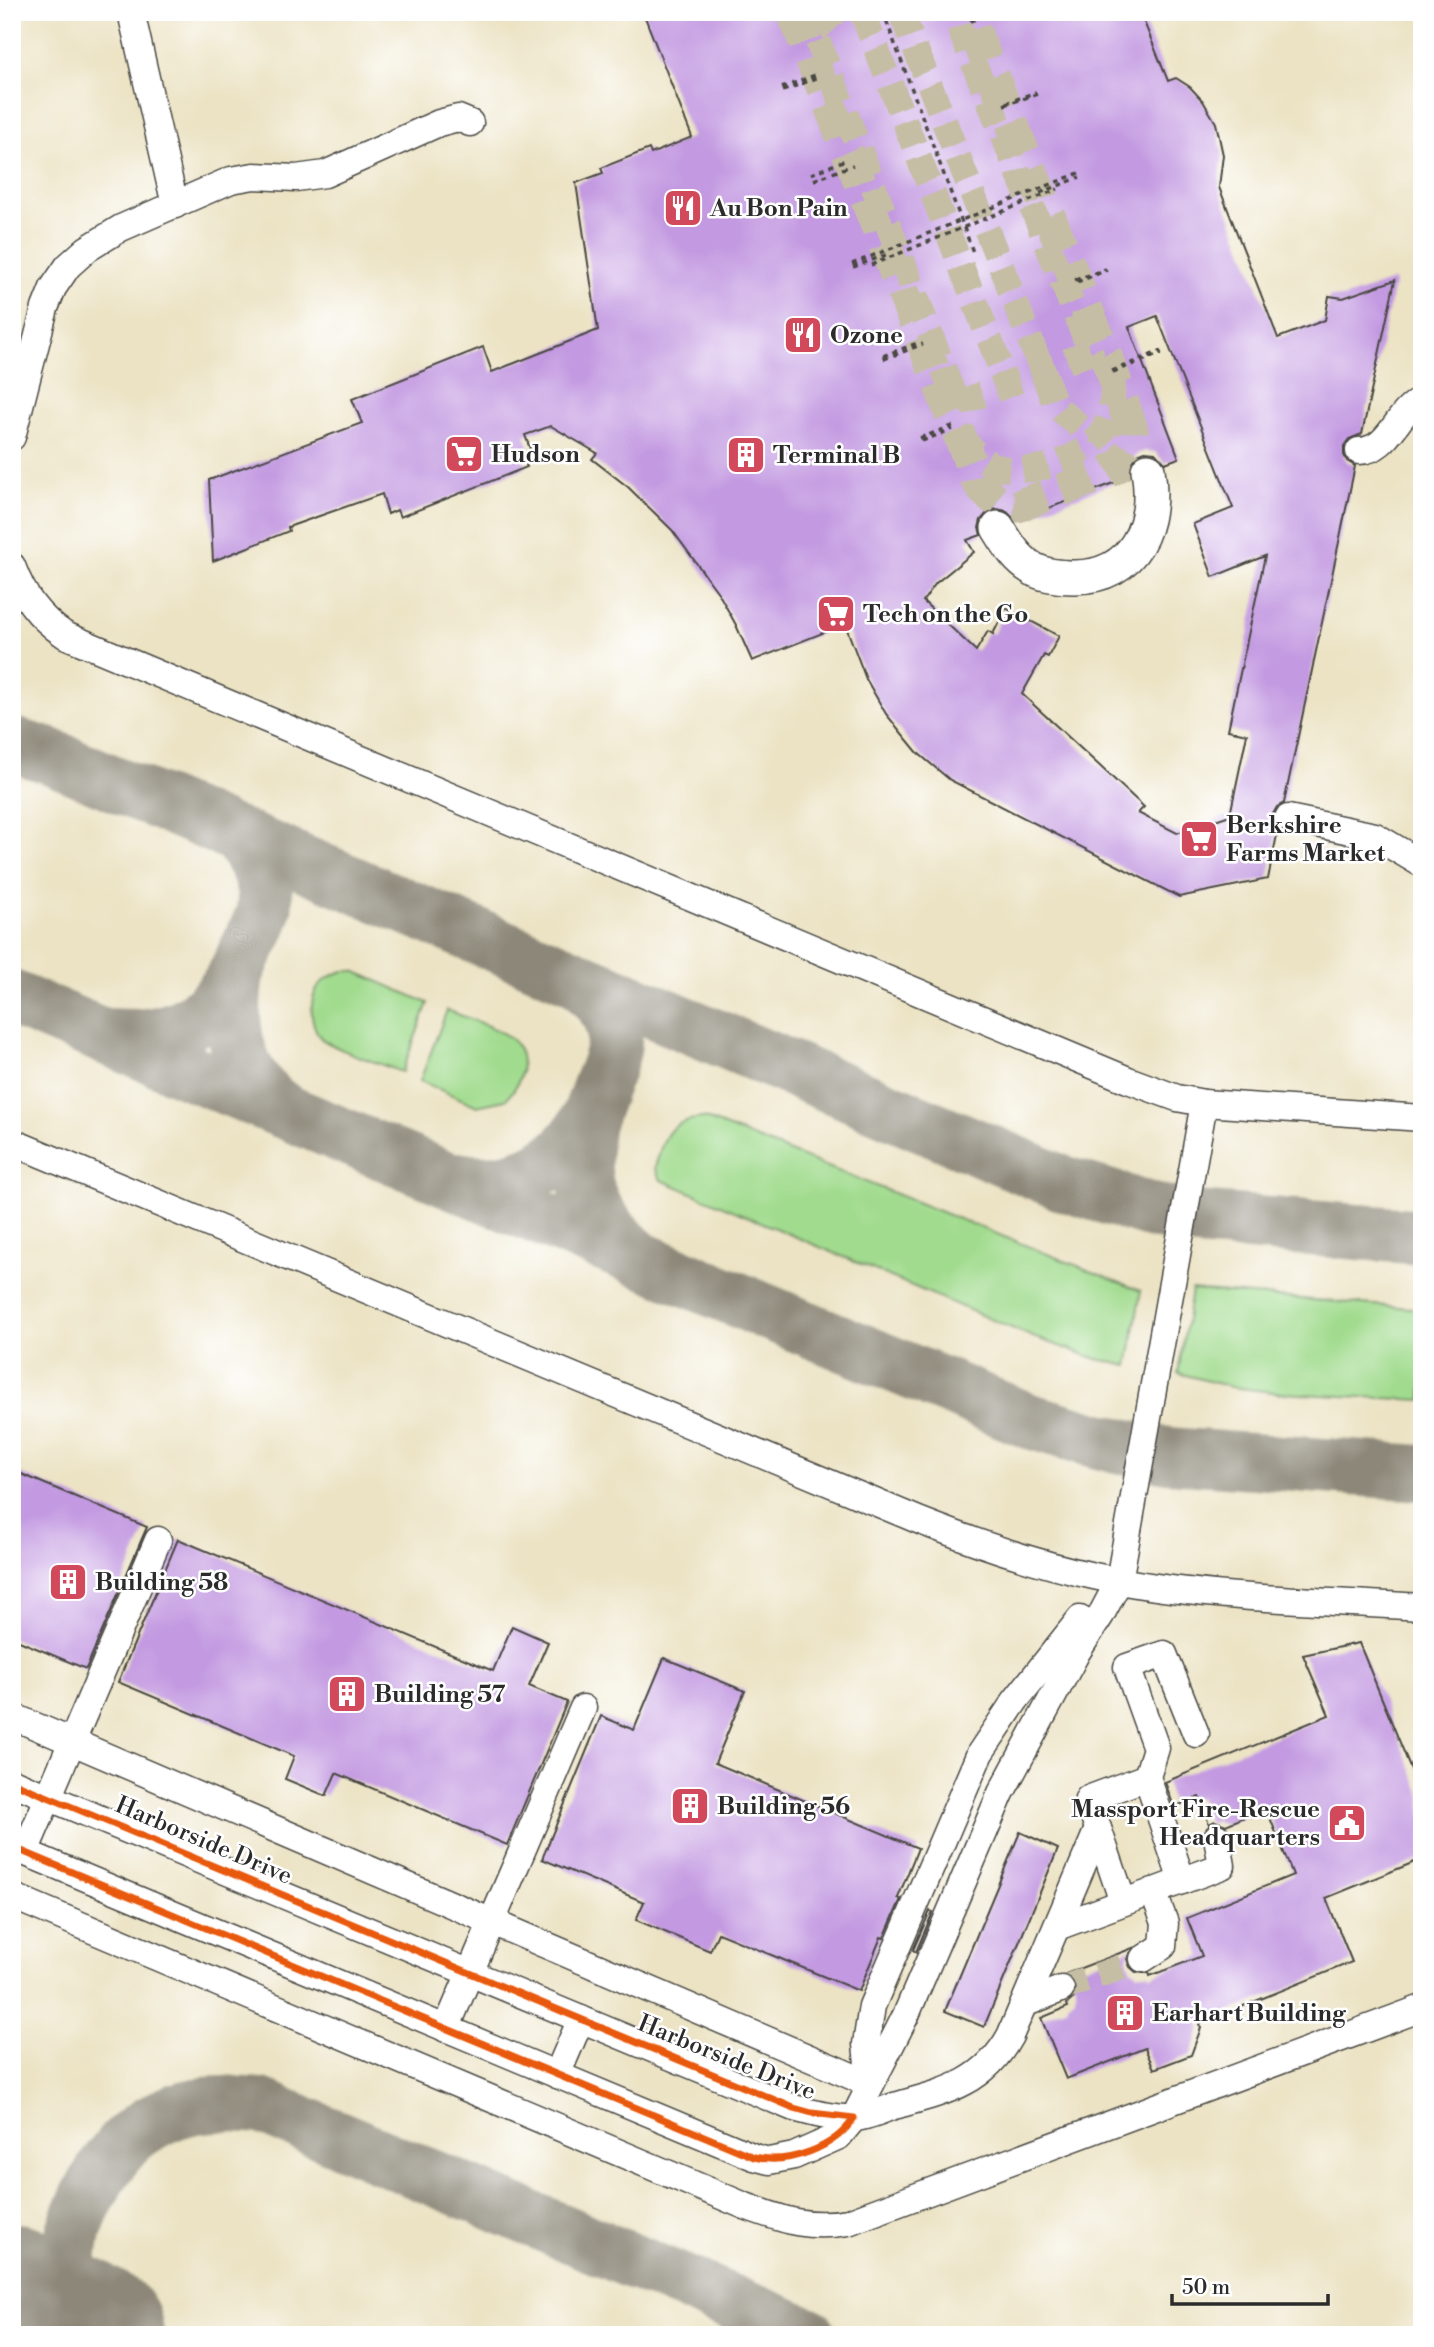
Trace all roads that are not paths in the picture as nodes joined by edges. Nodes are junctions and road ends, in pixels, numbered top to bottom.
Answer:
1 (131, 12) edge
2 (470, 123) dead end
3 (175, 205) junction
4 (1422, 400) edge
5 (12, 437) edge
6 (1359, 451) dead end
7 (1148, 470) dead end
8 (998, 528) dead end
9 (12, 566) edge
10 (1288, 818) dead end
11 (1422, 864) edge
12 (1204, 1103) junction
13 (1422, 1118) edge
14 (12, 1142) edge
15 (158, 1539) dead end
16 (1119, 1581) junction
17 (1422, 1607) edge
18 (583, 1708) dead end
19 (12, 1716) edge
20 (1196, 1734) dead end
21 (72, 1742) junction
22 (1147, 1777) junction
23 (12, 1782) edge
24 (49, 1797) junction
25 (1098, 1829) junction
26 (1217, 1837) dead end
27 (19, 1849) edge
28 (1182, 1881) junction
29 (1153, 1891) junction
30 (12, 1896) edge
31 (1123, 1902) junction
32 (491, 1922) junction
33 (1057, 1927) junction
34 (1143, 1959) tunnel mouth
35 (888, 1967) junction
36 (470, 1972) junction
37 (920, 1982) junction
38 (1061, 1989) tunnel mouth
39 (1024, 2004) junction
40 (1422, 2008) edge
41 (581, 2019) junction
42 (446, 2029) junction
43 (556, 2075) junction
44 (870, 2084) junction
45 (854, 2118) junction

1 - 3 street
2 - 3 street
3 - 5 street
4 - 6 street
7 - 8 main road
9 - 12 street
10 - 11 street
12 - 13 street
12 - 16 street
14 - 16 street
15 - 21 street
16 - 17 street
16 - 35 street
16 - 37 street
18 - 32 street
19 - 21 street
20 - 22 street
21 - 24 street
21 - 32 street
22 - 25 street
22 - 28 street
23 - 24 street, Harborside Drive
24 - 27 street
24 - 36 street, Harborside Drive
25 - 31 street
25 - 33 street
26 - 28 street
27 - 42 street
28 - 29 street
29 - 31 street
29 - 34 street
30 - 40 street
31 - 33 street
32 - 36 street
32 - 44 street
33 - 39 street
35 - 37 street
35 - 44 street
36 - 41 street, Harborside Drive
36 - 42 street
37 - 44 street
38 - 39 street
39 - 45 street
41 - 43 street
41 - 45 street, Harborside Drive
42 - 43 street
43 - 45 street
44 - 45 street

